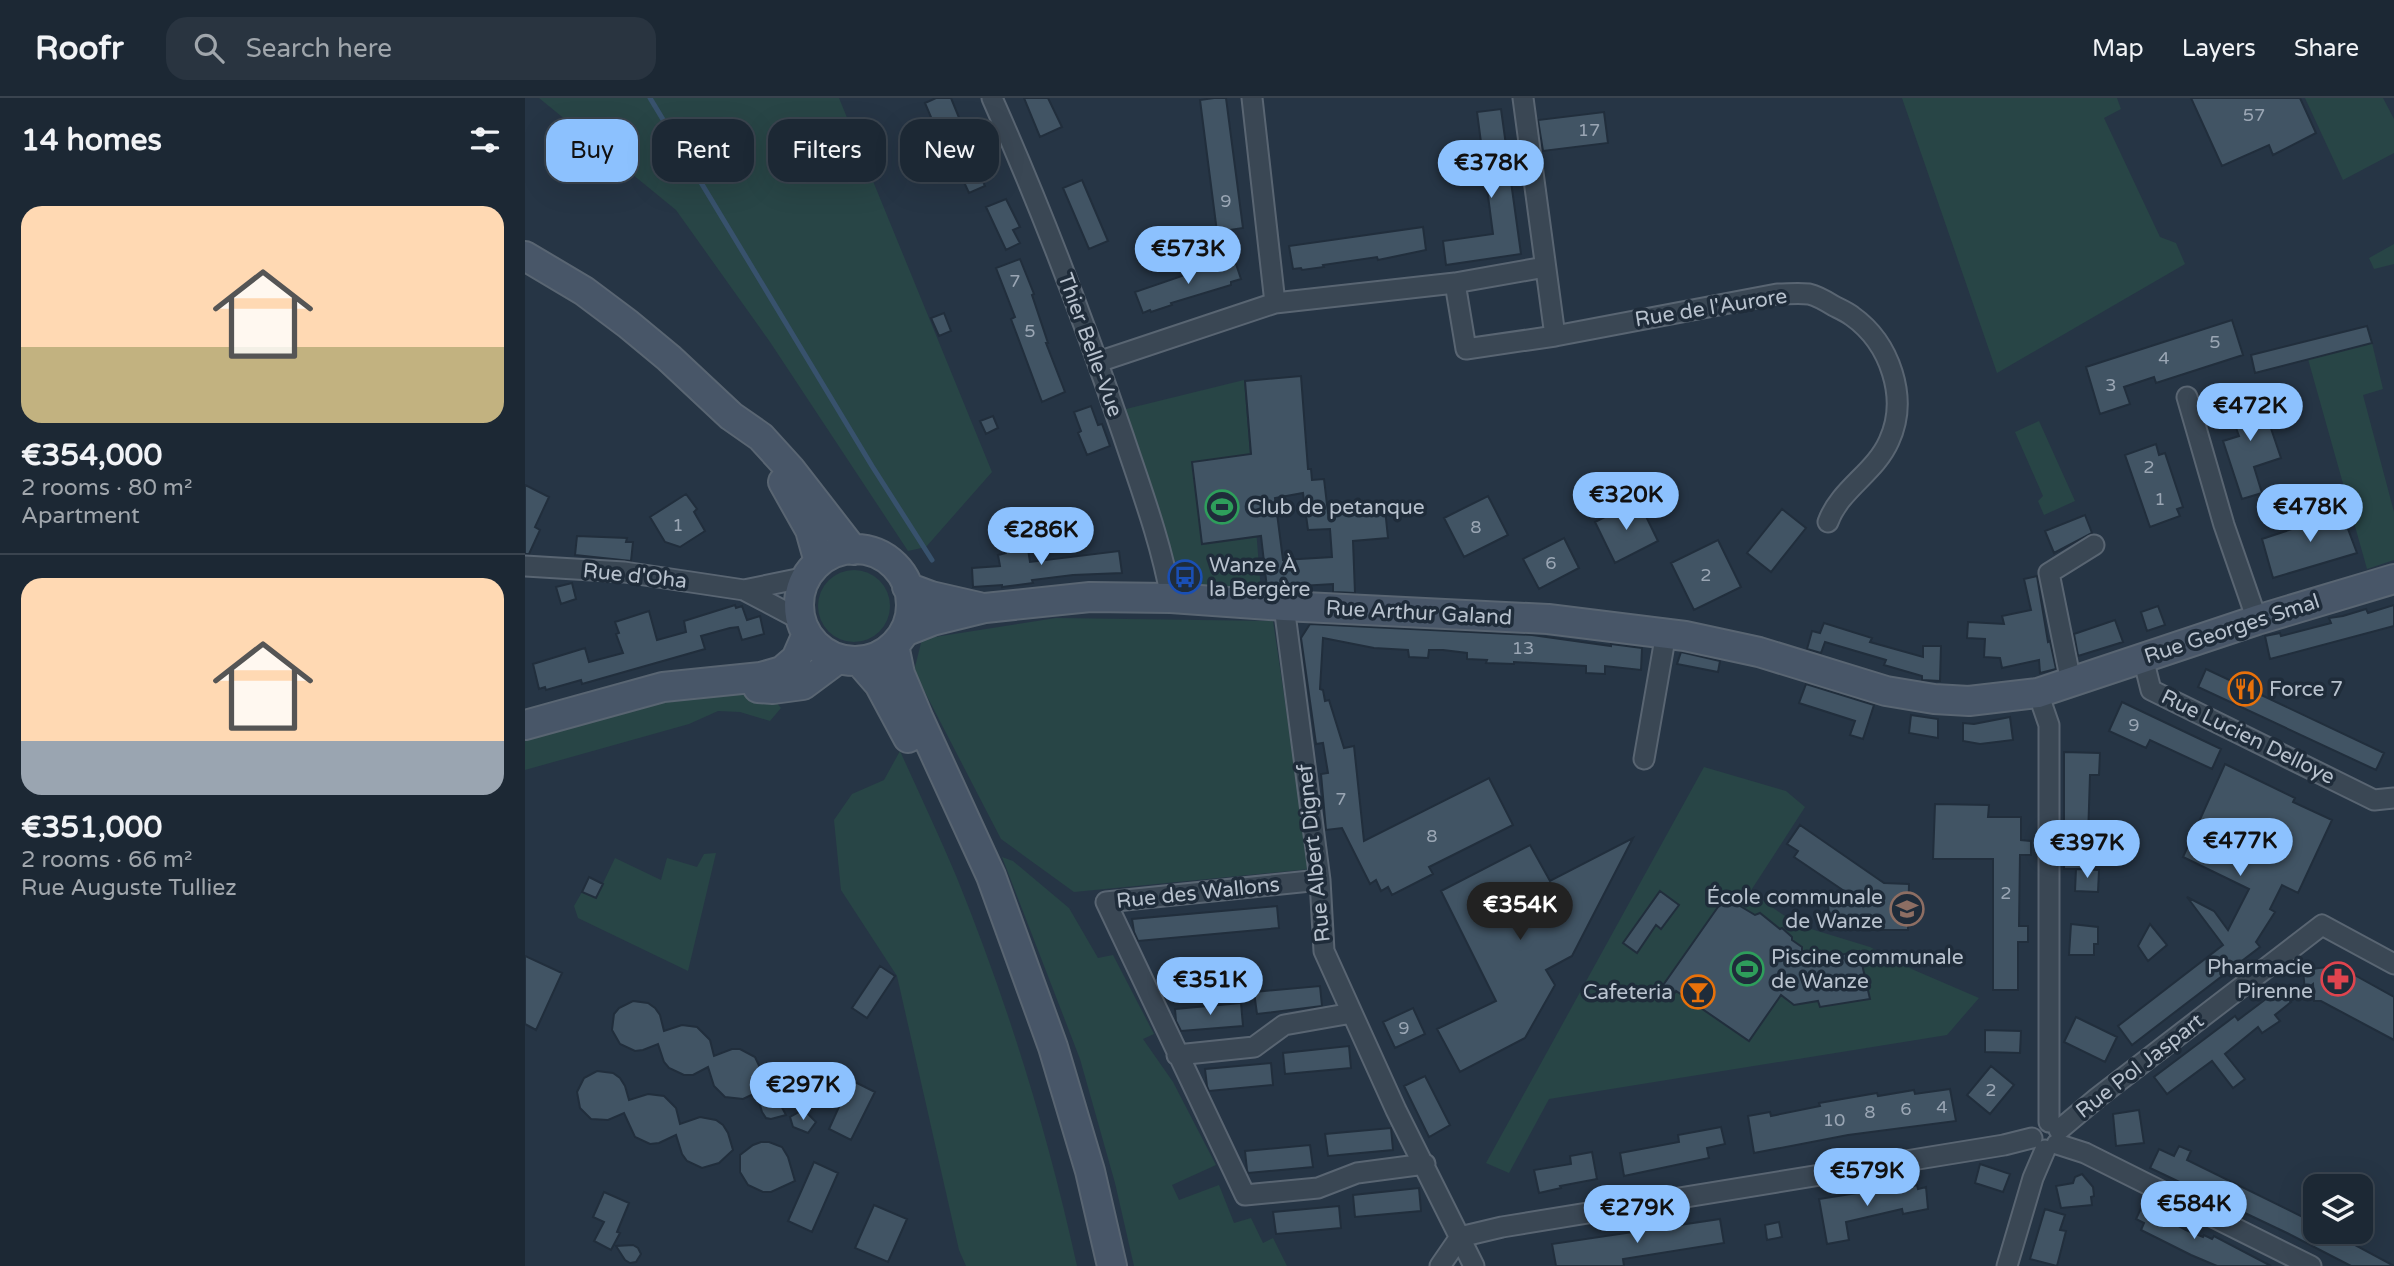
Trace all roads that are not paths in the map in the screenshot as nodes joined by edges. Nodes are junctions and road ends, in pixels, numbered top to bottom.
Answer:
1 (992, 98) edge
2 (1252, 98) edge
3 (1524, 98) edge
4 (525, 257) edge
5 (1545, 267) junction
6 (1455, 284) junction
7 (1275, 303) junction
8 (1555, 336) junction
9 (1098, 362) junction
10 (2187, 397) dead end
11 (731, 416) junction
12 (1828, 522) dead end
13 (2094, 545) dead end
14 (853, 550) junction
15 (525, 566) edge
16 (813, 569) junction
17 (2394, 579) edge
18 (907, 587) junction
19 (744, 590) junction
20 (1171, 598) junction
21 (1284, 606) junction
22 (985, 608) junction
23 (2257, 620) junction
24 (804, 627) junction
25 (1666, 633) junction
26 (899, 639) junction
27 (2143, 657) junction
28 (849, 660) junction
29 (717, 682) junction
30 (2071, 682) junction
31 (2038, 693) junction
32 (1934, 699) joint
33 (525, 725) edge
34 (1644, 759) dead end
35 (2384, 799) edge
36 (1320, 880) junction
37 (2394, 964) edge
38 (1352, 1013) junction
39 (1177, 1055) junction
40 (2048, 1136) junction
41 (1425, 1164) junction
42 (1461, 1237) junction
43 (1095, 1266) edge
44 (1112, 1266) edge
45 (1440, 1266) edge
46 (1474, 1266) edge
47 (2007, 1266) edge
48 (2311, 1266) edge

1 - 9 street, Thier Belle-Vue
2 - 7 street
3 - 5 street
4 - 11 main road
5 - 6 street
5 - 8 street
6 - 7 street
6 - 8 street, Rue de l'Aurore
7 - 9 street
8 - 12 street, Rue de l'Aurore
9 - 20 street, Thier Belle-Vue
10 - 23 street
11 - 14 main road
11 - 16 main road
13 - 30 street
14 - 16 main road
14 - 18 main road
15 - 19 street, Rue d'Oha
16 - 19 street, Rue d'Oha
16 - 24 main road
17 - 23 main road, Rue Georges Smal
18 - 22 main road
18 - 26 main road
19 - 24 street, Rue d'Oha
20 - 21 main road, Rue Arthur Galand
20 - 22 main road, Rue Arthur Galand
21 - 25 main road, Rue Arthur Galand
21 - 36 street, Rue Albert Dignef
22 - 26 main road
23 - 27 main road, Rue Georges Smal
24 - 28 main road
24 - 29 main road
25 - 32 main road, Rue Arthur Galand
25 - 34 street
26 - 28 main road
26 - 44 main road
27 - 30 main road, Rue Georges Smal
27 - 35 street, Rue Lucien Delloye
28 - 29 main road
28 - 43 main road
29 - 33 main road
30 - 31 main road, Rue Georges Smal
31 - 32 main road, Rue Georges Smal
31 - 40 street
36 - 38 street, Rue Albert Dignef
36 - 39 street, Rue des Wallons
37 - 40 street, Rue Pol Jaspart
38 - 39 street
38 - 41 street, Rue Albert Dignef
39 - 41 street, Rue des Wallons
40 - 42 street
40 - 47 street
40 - 48 street
41 - 42 street, Rue Albert Dignef
42 - 45 street
42 - 46 street, Rue Albert Dignef

